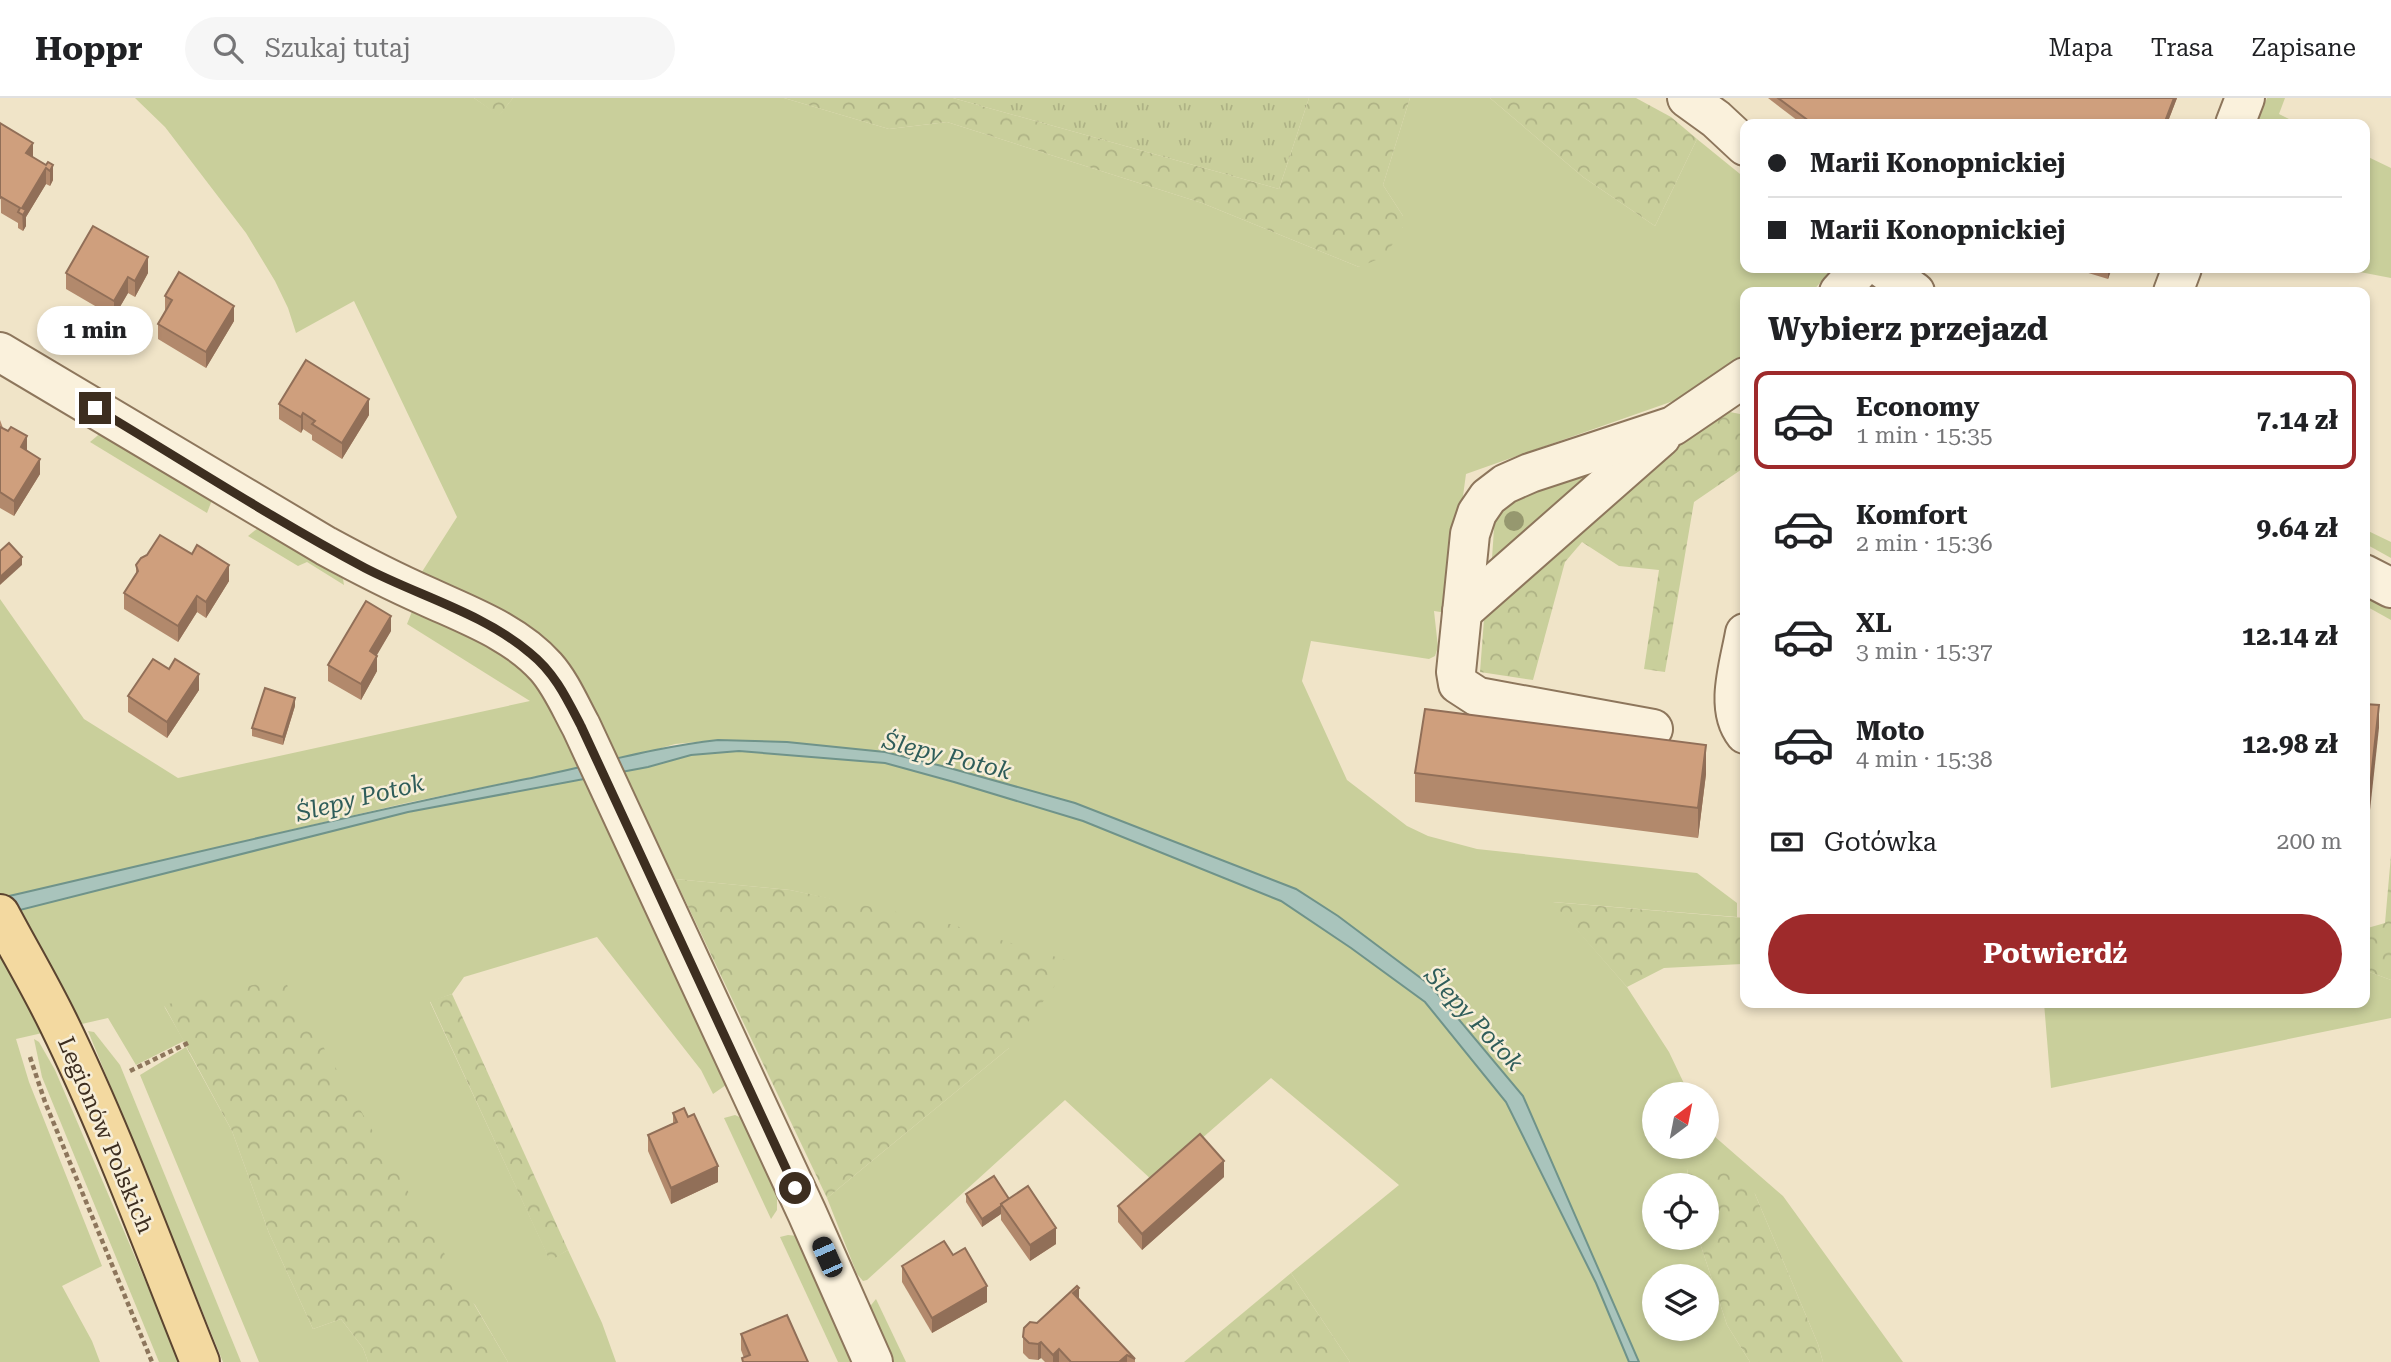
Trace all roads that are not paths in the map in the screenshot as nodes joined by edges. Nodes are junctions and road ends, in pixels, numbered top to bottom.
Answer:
1 (1687, 98) edge
2 (2245, 98) edge
3 (2237, 119) edge
4 (1740, 141) edge
5 (1856, 273) edge
6 (1889, 273) edge
7 (1844, 287) edge
8 (1908, 287) edge
9 (0, 352) edge
10 (1740, 380) edge
11 (1673, 426) junction
12 (2370, 577) edge
13 (2391, 588) edge
14 (1462, 612) junction
15 (1740, 668) edge
16 (1740, 724) edge
17 (1653, 729) dead end
18 (0, 914) edge
19 (200, 1362) edge
20 (873, 1362) edge

1 - 4 street
2 - 3 street
5 - 7 street
6 - 8 street
9 - 20 street
10 - 11 street
11 - 14 street
11 - 14 street
12 - 13 street
14 - 17 street
15 - 16 street
18 - 19 main road, Legionów Polskich

